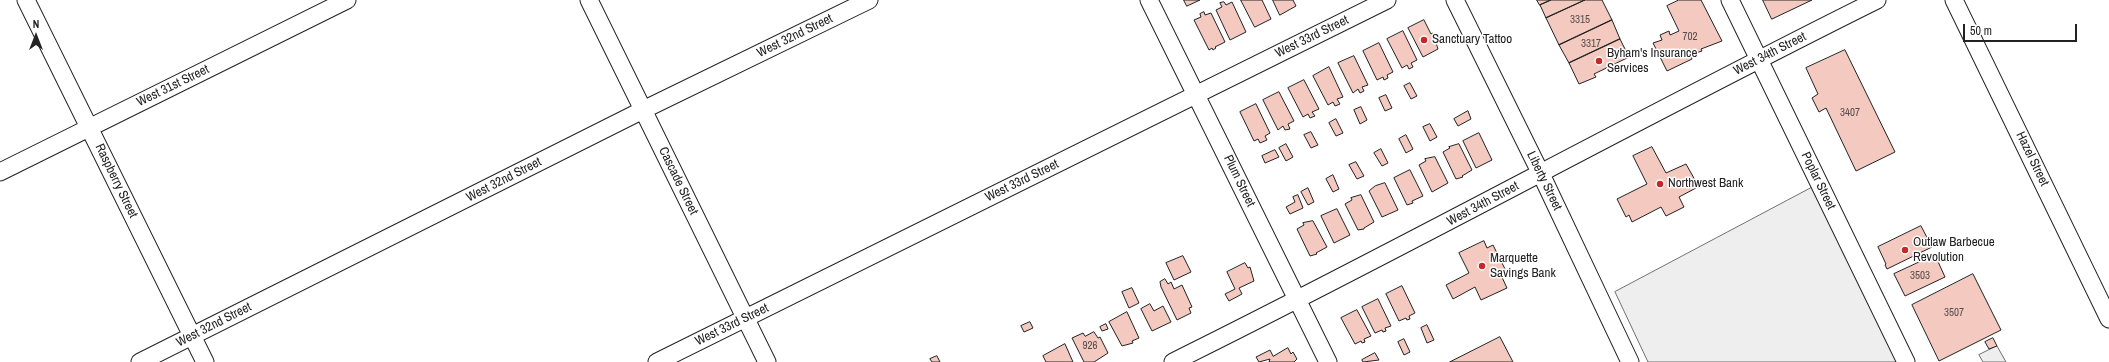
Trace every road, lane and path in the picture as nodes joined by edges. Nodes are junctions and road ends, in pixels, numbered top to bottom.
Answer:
1 (26, 0) edge
2 (347, 0) edge
3 (589, 0) edge
4 (869, 0) edge
5 (1149, 0) edge
6 (1387, 0) edge
7 (1455, 0) edge
8 (1730, 0) edge
9 (1877, 0) edge
10 (1954, 0) edge
11 (1758, 59) junction
12 (1196, 95) junction
13 (643, 110) junction
14 (90, 127) junction
15 (0, 172) edge
16 (1541, 174) junction
17 (1297, 300) junction
18 (745, 318) junction
19 (2109, 319) edge
20 (192, 336) junction
21 (140, 362) edge
22 (204, 362) edge
23 (657, 362) edge
24 (767, 362) edge
25 (1173, 362) edge
26 (1328, 362) edge
27 (1630, 362) edge
28 (1906, 362) edge

1 - 14 street, Raspberry Street
2 - 14 street, West 31st Street
3 - 13 street, Cascade Street
4 - 13 street, West 32nd Street
5 - 12 street, Plum Street
6 - 12 street, West 33rd Street
7 - 16 street, Liberty Street
8 - 11 street, Poplar Street
9 - 11 street, West 34th Street
10 - 19 street, Hazel Street
11 - 16 street, West 34th Street
11 - 28 street, Poplar Street
12 - 17 street, Plum Street
12 - 18 street, West 33rd Street
13 - 18 street, Cascade Street
13 - 20 street, West 32nd Street
14 - 15 street, West 31st Street
14 - 20 street, Raspberry Street
16 - 17 street, West 34th Street
16 - 27 street, Liberty Street
17 - 25 street, West 34th Street
17 - 26 street, Plum Street
18 - 23 street, West 33rd Street
18 - 24 street, Cascade Street
20 - 21 street, West 32nd Street
20 - 22 street, Raspberry Street

